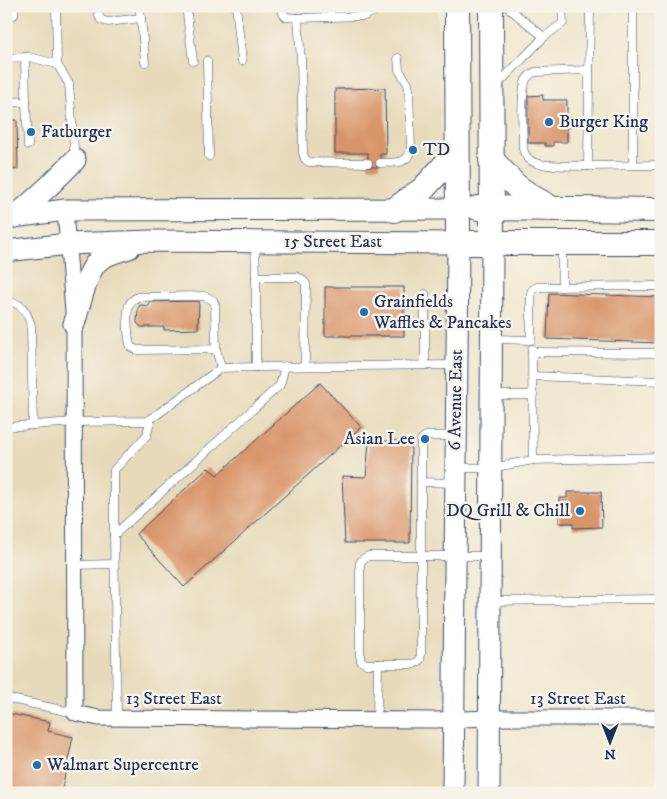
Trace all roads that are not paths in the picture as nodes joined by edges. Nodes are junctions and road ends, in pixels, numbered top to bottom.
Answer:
1 (14, 6) edge
2 (56, 6) edge
3 (98, 6) edge
4 (139, 6) edge
5 (186, 6) edge
6 (236, 6) edge
7 (282, 6) edge
8 (330, 6) edge
9 (375, 6) edge
10 (457, 6) edge
11 (491, 6) edge
12 (506, 6) edge
13 (562, 6) edge
14 (590, 6) edge
15 (632, 6) edge
16 (332, 17) junction
17 (6, 18) edge
18 (141, 18) junction
19 (298, 18) junction
20 (544, 37) junction
21 (25, 57) junction
22 (6, 58) edge
23 (398, 58) dead end
24 (193, 61) dead end
25 (207, 61) dead end
26 (242, 61) dead end
27 (145, 62) dead end
28 (57, 64) junction
29 (589, 70) junction
30 (491, 91) junction
31 (6, 102) edge
32 (26, 102) junction
33 (28, 145) dead end
34 (457, 149) junction
35 (209, 156) dead end
36 (491, 159) junction
37 (75, 160) joint
38 (368, 163) dead end
39 (380, 163) dead end
40 (633, 165) junction
41 (661, 165) edge
42 (588, 166) junction
43 (492, 208) junction
44 (458, 209) junction
45 (553, 209) junction
46 (65, 210) junction
47 (394, 210) junction
48 (661, 210) edge
49 (11, 217) edge
50 (150, 241) junction
51 (255, 242) junction
52 (492, 242) junction
53 (458, 243) junction
54 (562, 243) junction
55 (661, 243) edge
56 (68, 244) junction
57 (6, 251) edge
58 (256, 277) junction
59 (661, 286) edge
60 (562, 287) junction
61 (424, 294) dead end
62 (6, 302) edge
63 (74, 324) junction
64 (492, 339) junction
65 (532, 340) junction
66 (216, 349) junction
67 (532, 352) junction
68 (661, 353) edge
69 (425, 365) junction
70 (457, 365) junction
71 (285, 366) junction
72 (305, 366) junction
73 (256, 367) junction
74 (221, 368) junction
75 (532, 376) junction
76 (661, 381) edge
77 (491, 395) junction
78 (533, 395) junction
79 (150, 420) junction
80 (74, 422) junction
81 (33, 425) junction
82 (6, 427) edge
83 (456, 436) junction
84 (661, 457) edge
85 (533, 460) junction
86 (491, 468) junction
87 (456, 476) junction
88 (421, 482) junction
89 (114, 535) junction
90 (421, 556) junction
91 (455, 556) junction
92 (491, 556) junction
93 (114, 564) junction
94 (74, 565) junction
95 (661, 599) edge
96 (491, 601) junction
97 (378, 664) junction
98 (6, 698) edge
99 (75, 713) junction
100 (117, 718) junction
101 (489, 718) junction
102 (661, 718) edge
103 (377, 719) junction
104 (453, 720) junction
105 (453, 793) edge
106 (489, 793) edge

1 - 17 lane
2 - 28 lane
3 - 18 lane
4 - 18 lane
5 - 24 lane
6 - 26 lane
7 - 19 lane
8 - 16 lane
9 - 16 lane
10 - 34 main road, 6 Avenue East
11 - 30 main road, 6 Avenue East
12 - 20 lane
13 - 20 lane
14 - 29 lane
15 - 40 lane
16 - 19 lane
18 - 27 lane
19 - 38 lane
20 - 30 lane
21 - 22 lane
21 - 28 lane
21 - 32 lane
23 - 39 lane
25 - 35 lane
28 - 37 lane
29 - 42 lane
29 - 42 lane
30 - 36 main road, 6 Avenue East
31 - 32 lane
32 - 33 lane
34 - 44 main road, 6 Avenue East
34 - 47 main road
36 - 43 main road, 6 Avenue East
36 - 45 main road
37 - 49 main road
40 - 41 lane
40 - 42 lane
43 - 44 main road, 15 Street East
43 - 45 main road, 15 Street East
43 - 52 main road, 6 Avenue East
44 - 47 main road, 15 Street East
44 - 53 main road, 6 Avenue East
45 - 48 main road, 15 Street East
46 - 47 main road, 15 Street East
46 - 49 main road, 15 Street East
46 - 56 street
50 - 51 main road, 15 Street East
50 - 56 main road, 15 Street East
50 - 63 main road
51 - 53 main road, 15 Street East
51 - 58 lane
52 - 53 main road, 15 Street East
52 - 54 main road, 15 Street East
52 - 64 main road, 6 Avenue East
53 - 70 main road, 6 Avenue East
54 - 55 main road, 15 Street East
54 - 60 lane
56 - 57 main road, 15 Street East
56 - 63 street
58 - 72 lane
58 - 73 lane
59 - 60 lane
60 - 65 lane
61 - 69 lane
62 - 81 lane
63 - 80 street
64 - 65 lane
64 - 77 main road, 6 Avenue East
65 - 67 lane
66 - 66 lane
66 - 74 lane
67 - 68 lane
67 - 75 lane
69 - 70 lane
69 - 72 lane
70 - 83 main road, 6 Avenue East
71 - 72 lane
71 - 73 lane
71 - 89 lane
73 - 74 lane
74 - 79 lane
75 - 76 lane
75 - 78 lane
77 - 78 lane
77 - 86 main road, 6 Avenue East
78 - 85 lane
79 - 80 lane
79 - 89 lane
80 - 81 lane
80 - 94 street
81 - 82 lane
83 - 87 main road, 6 Avenue East
83 - 88 lane
84 - 85 lane
85 - 86 lane
86 - 87 lane
86 - 92 main road, 6 Avenue East
87 - 88 lane
87 - 91 main road, 6 Avenue East
88 - 90 lane
89 - 93 lane
90 - 91 lane
90 - 97 lane
90 - 97 lane
91 - 92 lane
91 - 104 main road, 6 Avenue East
92 - 96 main road, 6 Avenue East
93 - 94 lane
93 - 100 lane
94 - 99 street
95 - 96 lane
96 - 101 main road, 6 Avenue East
97 - 103 lane
98 - 99 lane
99 - 100 street, 13 Street East
100 - 103 street, 13 Street East
101 - 102 street, 13 Street East
101 - 104 street, 13 Street East
101 - 106 main road, 6 Avenue East
103 - 104 street, 13 Street East
104 - 105 main road, 6 Avenue East

